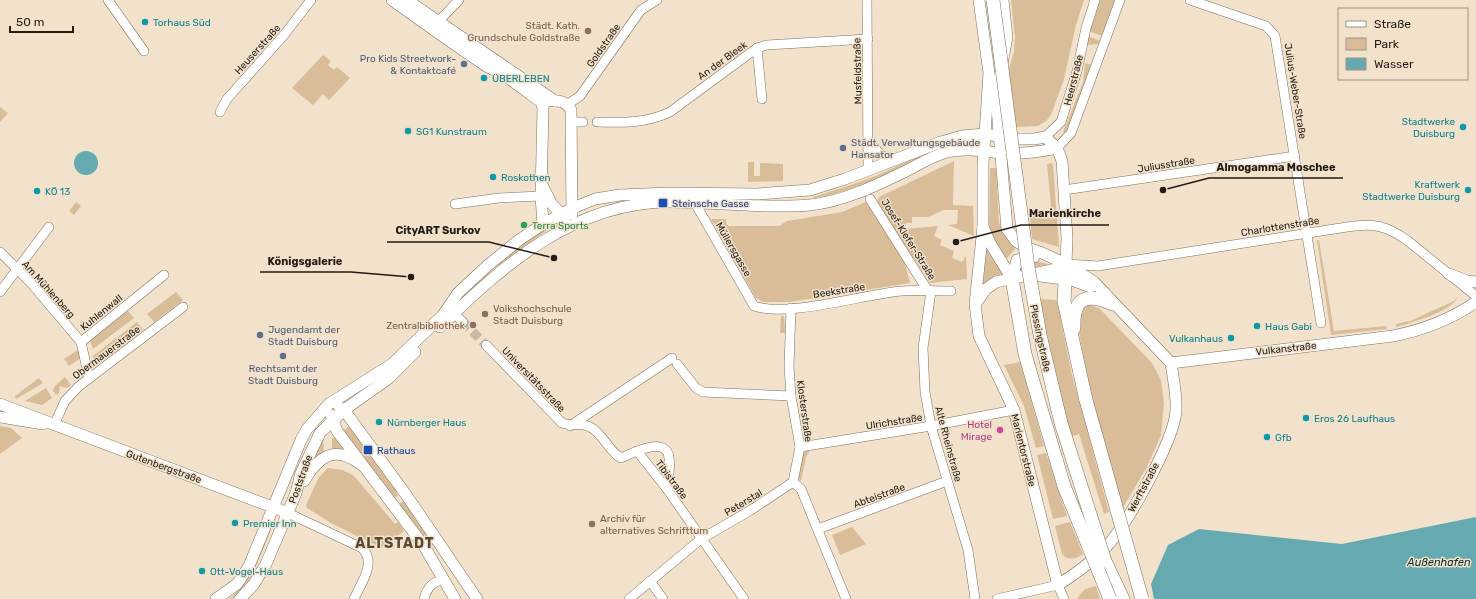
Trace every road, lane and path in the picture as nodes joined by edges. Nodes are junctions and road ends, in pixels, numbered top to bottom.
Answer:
1 (108, 0) edge
2 (311, 0) edge
3 (392, 0) edge
4 (407, 0) edge
5 (459, 0) edge
6 (657, 0) edge
7 (867, 0) edge
8 (979, 0) edge
9 (993, 0) edge
10 (1003, 0) edge
11 (1096, 0) edge
12 (1120, 0) edge
13 (1190, 0) edge
14 (1219, 0) edge
15 (1213, 8) junction
16 (435, 25) junction
17 (868, 39) junction
18 (757, 48) junction
19 (144, 51) dead end
20 (762, 99) dead end
21 (555, 101) junction
22 (568, 104) junction
23 (542, 105) junction
24 (220, 112) dead end
25 (571, 122) junction
26 (583, 122) dead end
27 (597, 122) dead end
28 (985, 134) junction
29 (1000, 136) junction
30 (1044, 137) junction
31 (869, 142) junction
32 (1056, 148) junction
33 (984, 151) junction
34 (1001, 153) junction
35 (1295, 156) junction
36 (892, 161) junction
37 (868, 170) junction
38 (542, 184) junction
39 (1064, 190) junction
40 (541, 196) junction
41 (870, 199) dead end
42 (695, 203) junction
43 (454, 204) dead end
44 (573, 208) junction
45 (561, 214) junction
46 (542, 224) junction
47 (571, 224) junction
48 (48, 227) dead end
49 (983, 227) junction
50 (1307, 234) junction
51 (1025, 247) junction
52 (0, 252) edge
53 (1052, 257) junction
54 (1066, 264) junction
55 (18, 269) junction
56 (1449, 274) junction
57 (164, 275) dead end
58 (1035, 275) junction
59 (1012, 279) junction
60 (1064, 279) junction
61 (1476, 282) edge
62 (929, 291) junction
63 (952, 291) dead end
64 (0, 292) edge
65 (1476, 296) edge
66 (1476, 302) edge
67 (975, 304) junction
68 (1113, 304) junction
69 (754, 306) joint
70 (183, 307) dead end
71 (791, 308) junction
72 (451, 311) junction
73 (463, 322) tunnel mouth
74 (1321, 323) dead end
75 (81, 342) junction
76 (486, 345) tunnel mouth
77 (1076, 358) junction
78 (1171, 362) junction
79 (89, 378) junction
80 (791, 396) junction
81 (330, 403) junction
82 (0, 404) edge
83 (344, 410) junction
84 (1014, 410) junction
85 (0, 417) edge
86 (332, 421) junction
87 (54, 425) junction
88 (570, 426) junction
89 (931, 426) junction
90 (800, 447) junction
91 (637, 451) junction
92 (367, 470) junction
93 (947, 481) junction
94 (793, 482) junction
95 (668, 489) junction
96 (296, 493) junction
97 (273, 507) junction
98 (288, 513) junction
99 (818, 529) junction
100 (701, 539) junction
101 (1106, 561) junction
102 (444, 580) junction
103 (650, 581) junction
104 (1058, 585) junction
105 (475, 596) edge
106 (216, 599) edge
107 (240, 599) edge
108 (354, 599) edge
109 (424, 599) edge
110 (455, 599) edge
111 (629, 599) edge
112 (663, 599) edge
113 (744, 599) edge
114 (846, 599) edge
115 (975, 599) edge
116 (997, 599) edge
117 (1064, 599) edge
118 (1110, 599) edge
119 (1115, 599) edge
120 (1123, 599) edge
121 (1142, 599) edge

1 - 19 street
2 - 24 street, Heuserstraße
3 - 16 main road
4 - 16 main road
5 - 16 street
6 - 22 street, Goldstraße
7 - 17 street, Musfeldstraße
8 - 28 main road
9 - 101 highway, Plessingstraße, bridge
10 - 29 main road
11 - 30 street, Heerstraße
12 - 32 street, Heerstraße
13 - 15 street
14 - 15 street
15 - 35 street, Julius-Weber-Straße
16 - 21 main road
16 - 23 main road
17 - 18 street, An der Bleek
17 - 31 street, Musfeldstraße
18 - 20 street
18 - 27 street, An der Bleek
21 - 22 main road
21 - 23 main road
22 - 25 main road
23 - 38 main road
25 - 26 street
25 - 44 main road
28 - 29 main road
28 - 33 main road
28 - 36 main road
29 - 30 main road
29 - 34 main road
30 - 32 main road
31 - 36 street
31 - 37 street, Musfeldstraße
32 - 34 main road
32 - 39 main road
33 - 34 main road
33 - 42 main road
33 - 49 main road
34 - 51 main road
35 - 39 street, Juliusstraße
35 - 50 street, Julius-Weber-Straße
36 - 37 main road
37 - 44 main road
38 - 40 main road
38 - 45 main road
39 - 54 main road
40 - 43 street
40 - 46 main road
41 - 62 street, Josef-Kiefer-Straße
42 - 47 main road
42 - 69 street, Müllersgasse
44 - 45 main road
44 - 47 main road
45 - 46 main road
45 - 47 main road
46 - 72 main road
47 - 72 main road
48 - 55 street
49 - 59 main road
49 - 67 main road
50 - 54 street, Charlottenstraße
50 - 56 street, Charlottenstraße
50 - 74 street, Julius-Weber-Straße
51 - 53 main road
51 - 59 main road
52 - 55 street, Am Mühlenberg
53 - 54 main road
53 - 59 main road
54 - 58 main road
54 - 60 highway
54 - 68 main road
55 - 64 street
55 - 75 street, Am Mühlenberg
56 - 61 main road
56 - 65 street, Charlottenstraße
57 - 75 street, Kuhlenwall
58 - 59 main road
58 - 60 main road
59 - 67 main road
59 - 118 highway, bridge
60 - 68 main road
60 - 77 highway
62 - 63 street, Beekstraße
62 - 71 street, Beekstraße
62 - 89 street, Alte Rheinstraße
66 - 78 main road, Vulkanstraße
67 - 84 main road, Marientorstraße
68 - 77 highway
68 - 78 main road
69 - 71 street, Beekstraße
70 - 79 street, Obermauerstraße
71 - 80 street, Klosterstraße
72 - 73 street
72 - 81 main road
72 - 83 main road
75 - 79 street, Kuhlenwall
76 - 88 street, Universitätsstraße
77 - 121 highway, bridge
78 - 104 main road, Werftstraße
79 - 87 street, Obermauerstraße
80 - 88 street
80 - 90 street, Klosterstraße
81 - 83 main road
81 - 86 main road
81 - 97 main road, Poststraße
82 - 87 main road, Gutenbergstraße
83 - 86 main road, Poststraße
83 - 105 main road
84 - 89 street, Ulrichstraße
84 - 104 main road, Marientorstraße
85 - 87 main road, Gutenbergstraße
86 - 92 main road
86 - 96 main road, Poststraße
87 - 97 main road, Gutenbergstraße
88 - 91 street
89 - 90 street, Ulrichstraße
89 - 93 street, Alte Rheinstraße
90 - 94 street, Klosterstraße
91 - 95 street, Tibistraße
91 - 95 street
92 - 96 main road
92 - 102 main road
93 - 99 street, Abteistraße
93 - 115 street, Alte Rheinstraße
94 - 99 street
94 - 100 street, Peterstal
95 - 100 street, Tibistraße
96 - 98 main road, Poststraße
97 - 98 main road, Poststraße
97 - 106 main road, Poststraße
98 - 107 main road, Poststraße
98 - 108 street
99 - 114 street
100 - 103 street, Peterstal
100 - 113 street, Tibistraße
101 - 119 highway
101 - 120 highway, Plessingstraße
102 - 105 main road
102 - 109 street
102 - 110 main road
103 - 111 street, Peterstal
103 - 112 street
104 - 116 street
104 - 117 street, Marientorstraße

